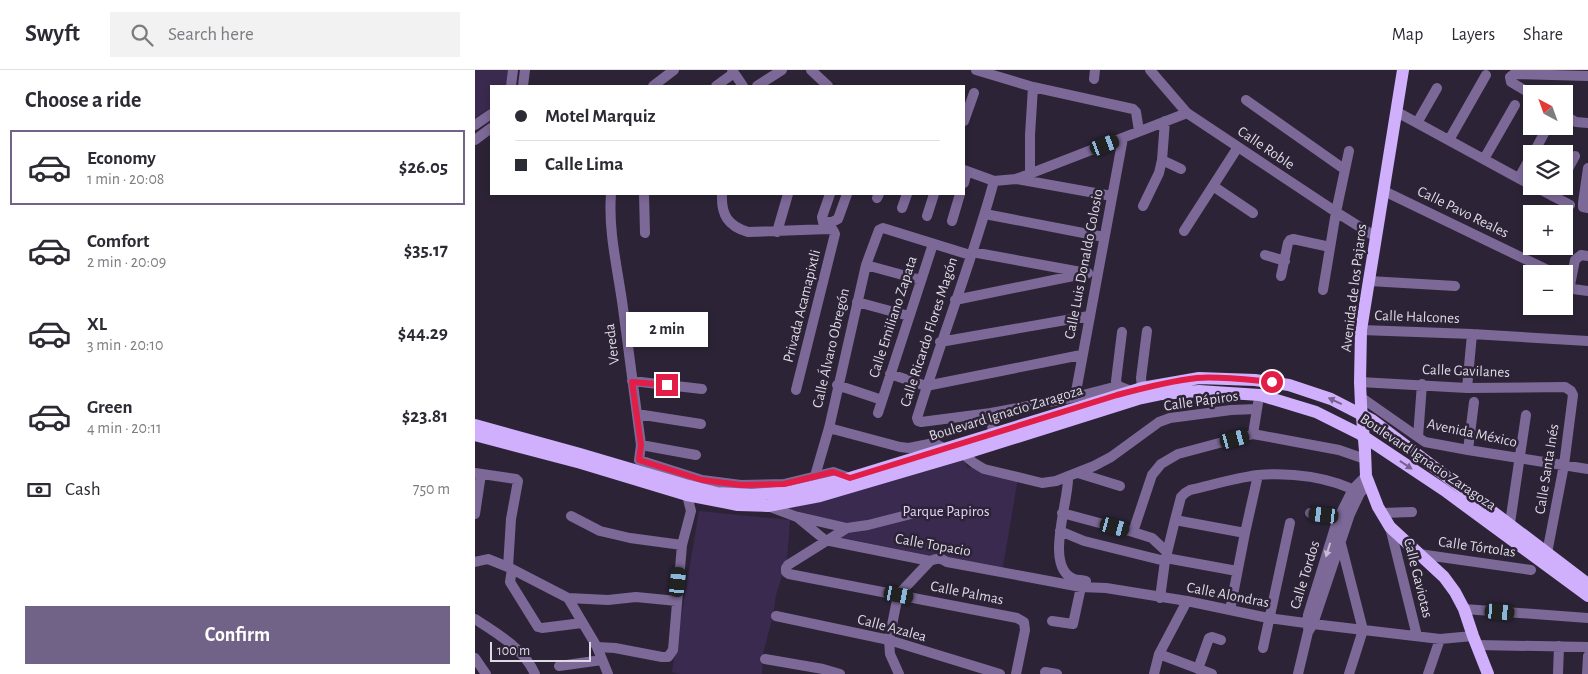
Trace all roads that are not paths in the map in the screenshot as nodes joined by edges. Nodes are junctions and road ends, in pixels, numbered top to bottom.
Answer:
1 (513, 70) edge
2 (525, 70) edge
3 (674, 70) edge
4 (782, 70) edge
5 (811, 70) edge
6 (976, 70) edge
7 (1150, 70) edge
8 (1403, 70) edge
9 (733, 72) edge
10 (1486, 75) dead end
11 (1588, 76) edge
12 (824, 81) edge
13 (511, 85) edge
14 (523, 85) edge
15 (654, 85) edge
16 (717, 85) edge
17 (742, 85) edge
18 (759, 85) edge
19 (1033, 87) junction
20 (1437, 88) dead end
21 (1523, 89) edge
22 (974, 93) dead end
23 (1246, 100) dead end
24 (1515, 104) dead end
25 (1397, 112) junction
26 (1187, 113) junction
27 (490, 115) edge
28 (965, 118) edge
29 (1573, 120) edge
30 (1165, 121) junction
31 (1417, 123) junction
32 (1588, 123) edge
33 (475, 126) edge
34 (490, 129) edge
35 (1139, 131) junction
36 (1123, 138) junction
37 (475, 140) edge
38 (1449, 140) junction
39 (1238, 147) junction
40 (1349, 151) dead end
41 (1575, 156) dead end
42 (1484, 159) junction
43 (1162, 160) junction
44 (1573, 160) edge
45 (1588, 168) edge
46 (1181, 169) dead end
47 (1345, 169) junction
48 (965, 171) edge
49 (1523, 171) edge
50 (1030, 173) junction
51 (1519, 178) junction
52 (1016, 179) junction
53 (1523, 180) edge
54 (994, 182) junction
55 (1213, 186) junction
56 (1384, 191) junction
57 (611, 195) edge
58 (644, 195) edge
59 (722, 195) edge
60 (788, 195) edge
61 (830, 195) edge
62 (847, 195) edge
63 (907, 195) edge
64 (934, 195) edge
65 (961, 195) edge
66 (1112, 196) junction
67 (1552, 196) edge
68 (1569, 205) dead end
69 (1143, 206) dead end
70 (902, 208) dead end
71 (1588, 208) edge
72 (1336, 212) junction
73 (1253, 213) dead end
74 (985, 214) junction
75 (927, 216) dead end
76 (952, 221) dead end
77 (834, 226) junction
78 (1184, 231) dead end
79 (777, 232) junction
80 (645, 233) dead end
81 (1104, 236) junction
82 (1376, 237) junction
83 (933, 244) junction
84 (1330, 247) junction
85 (971, 254) junction
86 (1265, 255) dead end
87 (1588, 256) edge
88 (1285, 261) junction
89 (866, 264) junction
90 (1537, 265) edge
91 (1093, 274) junction
92 (1281, 276) dead end
93 (921, 280) junction
94 (1369, 281) junction
95 (1455, 286) dead end
96 (1323, 290) dead end
97 (1588, 291) edge
98 (955, 300) junction
99 (857, 302) junction
100 (909, 316) junction
101 (1089, 316) junction
102 (1147, 330) dead end
103 (1361, 330) junction
104 (1122, 332) dead end
105 (1472, 334) junction
106 (940, 342) junction
107 (1588, 342) edge
108 (1081, 355) junction
109 (890, 374) junction
110 (632, 382) junction
111 (1360, 382) junction
112 (1422, 384) junction
113 (837, 385) junction
114 (1199, 385) junction
115 (926, 386) junction
116 (1118, 386) junction
117 (1467, 388) junction
118 (702, 389) dead end
119 (796, 390) dead end
120 (1136, 390) junction
121 (1571, 391) joint
122 (1260, 396) junction
123 (1075, 397) junction
124 (882, 400) junction
125 (1362, 401) junction
126 (1474, 402) dead end
127 (1257, 409) junction
128 (878, 413) dead end
129 (991, 413) junction
130 (637, 414) junction
131 (1526, 415) dead end
132 (701, 424) dead end
133 (475, 425) edge
134 (829, 428) junction
135 (1253, 434) junction
136 (993, 435) junction
137 (475, 436) edge
138 (1418, 437) junction
139 (641, 445) junction
140 (945, 449) junction
141 (1468, 450) junction
142 (696, 454) dead end
143 (963, 454) junction
144 (1365, 455) junction
145 (1520, 458) junction
146 (1564, 466) junction
147 (1588, 469) edge
148 (478, 474) edge
149 (1073, 475) junction
150 (1258, 475) junction
151 (815, 476) junction
152 (850, 478) junction
153 (1362, 485) junction
154 (1120, 486) dead end
155 (687, 495) junction
156 (768, 506) junction
157 (1412, 512) dead end
158 (1062, 513) junction
159 (1310, 513) dead end
160 (1382, 513) junction
161 (475, 514) edge
162 (911, 514) dead end
163 (571, 516) dead end
164 (797, 517) junction
165 (1339, 517) junction
166 (1175, 520) junction
167 (1290, 523) dead end
168 (1510, 524) junction
169 (1390, 527) junction
170 (847, 528) junction
171 (1060, 532) junction
172 (1133, 532) junction
173 (1245, 533) junction
174 (825, 540) junction
175 (1341, 543) junction
176 (682, 545) junction
177 (1547, 552) junction
178 (1419, 554) junction
179 (475, 555) edge
180 (1166, 557) junction
181 (488, 559) junction
182 (930, 561) junction
183 (475, 562) edge
184 (1555, 565) junction
185 (510, 568) junction
186 (1531, 570) dead end
187 (1237, 571) junction
188 (1586, 580) edge
189 (1067, 585) joint
190 (1081, 587) junction
191 (1106, 588) junction
192 (899, 595) junction
193 (1588, 596) edge
194 (568, 598) junction
195 (1160, 598) junction
196 (677, 601) junction
197 (1187, 601) junction
198 (1588, 601) edge
199 (1230, 610) junction
200 (1464, 610) junction
201 (776, 616) dead end
202 (1268, 618) junction
203 (1588, 618) edge
204 (475, 619) edge
205 (1052, 621) dead end
206 (582, 623) junction
207 (1309, 627) junction
208 (1363, 630) junction
209 (1417, 636) junction
210 (1440, 638) junction
211 (889, 640) junction
212 (1221, 640) dead end
213 (1475, 641) junction
214 (1559, 646) junction
215 (597, 647) junction
216 (1588, 647) edge
217 (1263, 648) dead end
218 (1159, 654) junction
219 (1588, 656) edge
220 (475, 658) edge
221 (765, 659) dead end
222 (602, 660) junction
223 (559, 666) dead end
224 (787, 669) edge
225 (1198, 669) junction
226 (1045, 672) dead end
227 (486, 674) edge
228 (535, 674) edge
229 (608, 674) edge
230 (841, 674) edge
231 (899, 674) edge
232 (999, 674) edge
233 (1016, 674) edge
234 (1057, 674) edge
235 (1153, 674) edge
236 (1211, 674) edge
237 (1298, 674) edge
238 (1349, 674) edge
239 (1428, 674) edge
240 (1488, 674) edge
241 (1558, 674) edge
242 (1587, 674) edge

1 - 13 street
2 - 14 street
3 - 15 street
4 - 18 street
5 - 12 street
6 - 19 street
7 - 26 street, Calle Roble
8 - 25 main road, Avenida de los Pajaros
9 - 16 street
9 - 17 street
10 - 38 street
11 - 21 street
19 - 35 street
19 - 50 street
20 - 31 street
22 - 28 street
23 - 47 street
24 - 42 street
25 - 31 street
25 - 56 main road, Avenida de los Pajaros
26 - 30 street
26 - 39 street, Calle Roble
27 - 33 street
29 - 32 street
30 - 35 street
30 - 43 street
31 - 38 street
34 - 37 street
35 - 36 street
36 - 50 street
36 - 66 street, Calle Luis Donaldo Colosio
38 - 42 street
39 - 55 street
39 - 72 street, Calle Roble
40 - 47 street
41 - 44 street
42 - 51 street
43 - 46 street
43 - 69 street
45 - 71 street
47 - 72 street
48 - 54 street
49 - 51 street
50 - 52 street
51 - 53 street
52 - 54 street
52 - 66 street
54 - 74 street, Calle Ricardo Flores Magón
55 - 73 street
55 - 78 street
56 - 82 main road, Avenida de los Pajaros
56 - 90 street, Calle Pavo Reales
57 - 110 street, Vereda
58 - 80 street
59 - 79 street
60 - 79 street
61 - 77 street
62 - 77 street, Privada Acamapixtli
63 - 70 street
64 - 75 street
65 - 76 street
66 - 81 street, Calle Luis Donaldo Colosio
67 - 68 street
72 - 82 street, Calle Roble
72 - 84 street
74 - 81 street
74 - 85 street, Calle Ricardo Flores Magón
77 - 79 street
77 - 119 street, Privada Acamapixtli
81 - 91 street, Calle Luis Donaldo Colosio
82 - 94 main road, Avenida de los Pajaros
83 - 85 street
83 - 89 street, Calle Álvaro Obregón
83 - 93 street, Calle Emiliano Zapata
84 - 88 street
84 - 96 street
85 - 91 street
85 - 98 street, Calle Ricardo Flores Magón
86 - 88 street
87 - 97 street
88 - 92 street
89 - 93 street
89 - 99 street, Calle Álvaro Obregón
91 - 98 street
91 - 101 street, Calle Luis Donaldo Colosio
93 - 100 street, Calle Emiliano Zapata
94 - 95 street
94 - 103 main road, Avenida de los Pajaros
98 - 106 street, Calle Ricardo Flores Magón
99 - 100 street
99 - 113 street, Calle Álvaro Obregón
100 - 109 street, Calle Emiliano Zapata
101 - 106 street
101 - 108 street, Calle Luis Donaldo Colosio
102 - 120 street
103 - 105 street, Calle Halcones
103 - 111 main road, Avenida de los Pajaros
104 - 116 street
105 - 107 street, Calle Halcones
105 - 117 street, Calle Halcones
106 - 115 street, Calle Ricardo Flores Magón
108 - 115 street
108 - 123 street, Calle Luis Donaldo Colosio
109 - 115 street
109 - 124 street, Calle Emiliano Zapata
110 - 118 street
110 - 130 street, Vereda
111 - 112 street, Calle Gavilanes
111 - 125 main road, Avenida de los Pajaros
112 - 117 street, Calle Gavilanes
112 - 138 street
113 - 124 street
113 - 134 street, Calle Álvaro Obregón
114 - 120 main road, Boulevard Ignacio Zaragoza
114 - 122 main road, Boulevard Ignacio Zaragoza
114 - 143 main road, Boulevard Ignacio Zaragoza
168 -> 114 main road, Boulevard Ignacio Zaragoza
115 - 129 street, Calle Ricardo Flores Magón
116 - 120 street
116 - 123 street, Calle Ricardo Flores Magón
117 - 121 street, Calle Gavilanes
120 - 136 main road, Boulevard Ignacio Zaragoza
121 - 146 street, Calle Santa Inés
122 - 127 street
122 -> 184 main road, Boulevard Ignacio Zaragoza
123 - 129 street, Calle Ricardo Flores Magón
124 - 128 street, Calle Emiliano Zapata
125 - 138 street, Avenida México
125 - 144 main road, Avenida de los Pajaros, bridge
126 - 141 street
127 - 135 street
127 - 149 street, Calle Pápiros
129 - 136 street
130 - 132 street
130 - 139 street, Vereda
131 - 145 street
133 - 152 main road, Boulevard Ignacio Zaragoza
134 - 140 street
134 - 151 street, Calle Álvaro Obregón
135 - 144 street
135 - 172 street
136 - 140 main road, Boulevard Ignacio Zaragoza
137 - 155 main road, Boulevard Ignacio Zaragoza
138 - 141 street, Avenida México
139 - 142 street
139 - 151 street, Vereda
140 - 152 main road, Boulevard Ignacio Zaragoza
141 - 145 street, Avenida México
143 - 149 street, Calle Pápiros
143 - 156 main road, Boulevard Ignacio Zaragoza
144 - 153 main road, Avenida de los Pajaros
145 - 146 street, Avenida México
145 - 168 street
146 - 147 street, Avenida México
146 - 177 street, Calle Santa Inés
148 - 161 street
148 - 185 street
149 - 154 street
149 - 158 street
150 - 153 street
150 - 166 street
150 - 173 street
151 - 152 street
153 - 160 main road, Avenida de los Pajaros
153 - 165 street, Calle Tordos
153 - 175 street, Calle Tordos
155 - 156 main road, Boulevard Ignacio Zaragoza
155 - 176 street
156 - 164 street
157 - 160 street
158 - 171 street
158 - 172 street
159 - 165 street
160 - 169 main road, Avenida de los Pajaros
162 - 170 street
163 - 176 street
164 - 170 street
164 - 174 street
165 -> 207 street, Calle Tordos
166 - 173 street
166 - 180 street
167 - 202 street
168 - 177 main road, Boulevard Ignacio Zaragoza
169 - 178 main road, Avenida de los Pajaros
169 - 209 street, Calle Gaviotas
170 - 174 street
171 - 180 street
171 - 191 street
172 - 180 street
173 - 187 street
174 - 182 street, Calle Topacio
174 - 192 street, Calle Palmas
175 - 207 street, Calle Tordos
175 - 208 street
176 - 196 street
177 - 184 main road, Boulevard Ignacio Zaragoza
178 - 186 street, Calle Tórtolas
178 - 200 main road
179 - 181 street
180 - 187 street
180 - 195 street
181 - 183 street
181 - 185 street
182 - 189 street, Calle Topacio
182 - 192 street
184 - 188 main road
184 - 193 main road
184 - 198 street, Boulevard Ignacio Zaragoza
185 - 194 street
185 - 206 street
187 - 199 street
189 - 190 street, Calle Alondras
190 - 191 street, Calle Alondras
190 - 205 street
191 - 195 street, Calle Alondras
192 - 211 street
192 - 233 street, Calle Palmas
194 - 196 street
194 - 206 street
195 - 197 street, Calle Alondras
196 - 215 street
197 - 199 street, Calle Alondras
197 - 218 street
199 - 202 street, Calle Alondras
200 - 203 street
200 - 213 main road
201 - 211 street, Calle Azalea
202 - 207 street, Calle Alondras
202 - 217 street
204 - 228 street
206 - 215 street
207 - 208 street, Calle Alondras
207 - 237 street, Calle Tordos
208 - 209 street, Calle Alondras
208 - 238 street
209 - 210 street, Calle Alondras
210 - 213 street, Calle Alondras
210 - 239 street
211 - 231 street
211 - 232 street, Calle Azalea
212 - 225 street
213 - 214 street, Calle Alondras
213 - 240 main road
214 - 216 street, Calle Alondras
214 - 241 street
215 - 222 street
218 - 225 street
218 - 235 street
219 - 242 street
220 - 227 street
221 - 224 street
222 - 223 street
222 - 229 street
224 - 230 street
225 - 236 street
226 - 234 street

